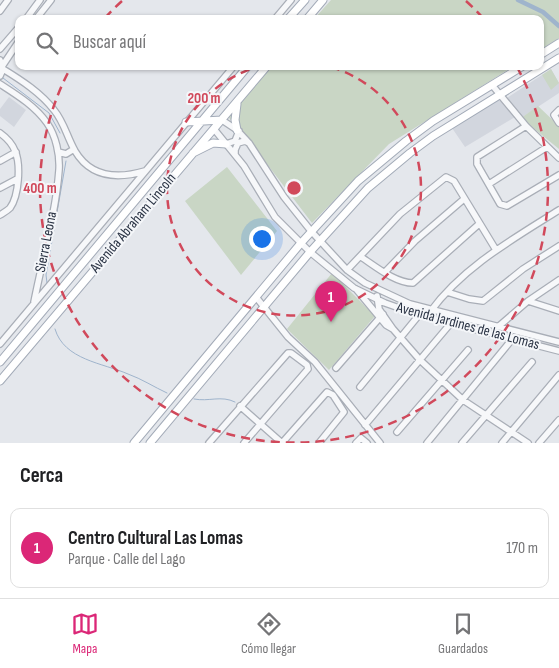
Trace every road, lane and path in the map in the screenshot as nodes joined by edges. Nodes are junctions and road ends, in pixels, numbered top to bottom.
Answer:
1 (8, 0) edge
2 (40, 0) edge
3 (51, 0) edge
4 (291, 0) edge
5 (305, 0) edge
6 (323, 0) edge
7 (300, 4) edge
8 (0, 11) edge
9 (29, 15) edge
10 (39, 15) edge
11 (278, 15) edge
12 (291, 15) edge
13 (310, 15) edge
14 (15, 32) edge
15 (559, 43) edge
16 (15, 47) edge
17 (0, 49) edge
18 (544, 52) edge
19 (559, 58) edge
20 (2, 65) edge
21 (544, 65) edge
22 (231, 70) edge
23 (245, 70) edge
24 (264, 70) edge
25 (516, 70) edge
26 (533, 70) edge
27 (0, 76) edge
28 (0, 84) edge
29 (492, 85) junction
30 (499, 94) junction
31 (220, 101) junction
32 (238, 101) junction
33 (557, 111) edge
34 (218, 121) junction
35 (186, 122) junction
36 (202, 122) junction
37 (559, 123) edge
38 (526, 126) junction
39 (214, 130) junction
40 (238, 131) junction
41 (0, 134) edge
42 (71, 141) junction
43 (250, 143) junction
44 (226, 144) junction
45 (56, 145) junction
46 (546, 147) junction
47 (74, 149) junction
48 (16, 152) junction
49 (58, 152) junction
50 (191, 154) junction
51 (235, 154) junction
52 (559, 158) edge
53 (0, 161) edge
54 (145, 171) junction
55 (559, 175) edge
56 (17, 179) junction
57 (489, 184) junction
58 (0, 188) edge
59 (464, 199) junction
60 (559, 210) edge
61 (0, 215) edge
62 (479, 224) junction
63 (311, 231) junction
64 (320, 241) junction
65 (301, 243) junction
66 (559, 246) edge
67 (496, 250) junction
68 (310, 252) junction
69 (361, 257) junction
70 (348, 270) junction
71 (385, 272) junction
72 (559, 280) edge
73 (354, 288) junction
74 (379, 291) junction
75 (447, 292) junction
76 (256, 297) junction
77 (377, 299) junction
78 (528, 301) junction
79 (34, 305) junction
80 (265, 306) junction
81 (432, 310) junction
82 (559, 311) edge
83 (419, 314) junction
84 (381, 316) junction
85 (427, 317) junction
86 (451, 323) junction
87 (499, 326) junction
88 (519, 331) junction
89 (401, 338) junction
90 (513, 338) junction
91 (559, 342) edge
92 (0, 344) edge
93 (468, 350) dead end
94 (10, 351) junction
95 (559, 351) edge
96 (0, 355) edge
97 (420, 360) junction
98 (0, 362) edge
99 (532, 362) dead end
100 (336, 368) dead end
101 (559, 375) edge
102 (0, 381) edge
103 (442, 382) junction
104 (360, 387) dead end
105 (462, 400) junction
106 (240, 406) junction
107 (486, 416) junction
108 (559, 420) edge
109 (261, 423) junction
110 (365, 425) junction
111 (397, 432) dead end
112 (511, 432) junction
113 (134, 443) edge
114 (150, 443) edge
115 (209, 443) edge
116 (244, 443) edge
117 (319, 443) edge
118 (356, 443) edge
119 (367, 443) edge
120 (380, 443) edge
121 (427, 443) edge
122 (462, 443) edge
123 (502, 443) edge
124 (528, 443) edge
125 (539, 443) edge

1 - 8 street
2 - 9 street
3 - 10 street
4 - 11 street
5 - 7 main road
6 - 13 main road
7 - 12 main road
14 - 17 street
15 - 18 main road
16 - 20 street
19 - 21 main road
20 - 27 street
20 - 42 street
22 - 35 street
23 - 31 main road
24 - 32 main road, Avenida Abraham Lincoln
25 - 29 main road
26 - 30 main road
28 - 45 street, Sierra Leona
29 - 30 street
29 - 63 main road
30 - 38 street
30 - 64 main road
31 - 34 main road
31 - 36 main road
32 - 34 main road, Avenida Abraham Lincoln
32 - 40 main road
33 - 37 street
34 - 36 main road
34 - 39 main road, Avenida Abraham Lincoln
34 - 40 street, Avenida Jardines de las Lomas
35 - 36 main road
35 - 54 street
36 - 94 main road
38 - 46 street
38 - 57 street
39 - 44 street, Avenida Jardines de las Lomas
39 - 50 main road, Avenida Abraham Lincoln
40 - 43 street, Avenida Jardines de las Lomas
40 - 44 street
41 - 48 street
42 - 45 street
42 - 47 street
43 - 51 street
43 - 63 street, Avenida Jardines de las Lomas
44 - 50 main road
44 - 51 street, Avenida Jardines de las Lomas
45 - 49 street, Sierra Leona
46 - 52 street
46 - 57 street
47 - 49 street
47 - 54 street
48 - 53 street
48 - 56 street
49 - 79 street, Sierra Leona
50 - 102 main road, Avenida Abraham Lincoln
51 - 65 street, Avenida Jardines de las Lomas
54 - 79 street
55 - 57 street
56 - 58 street
56 - 61 street
59 - 62 street
59 - 69 street
59 - 71 street
60 - 67 street
62 - 67 street
62 - 71 street
63 - 64 street, Avenida Jardines de las Lomas
63 - 65 main road
64 - 68 main road
64 - 70 street, Avenida Jardines de las Lomas
65 - 68 street, Avenida Jardines de las Lomas
65 - 76 main road
66 - 75 street
67 - 75 street
68 - 73 street, Avenida Jardines de las Lomas
68 - 80 main road
69 - 70 street
69 - 71 street
70 - 74 street, Avenida Jardines de las Lomas
72 - 78 street
73 - 77 street, Avenida Jardines de las Lomas
73 - 84 street
74 - 77 street
74 - 81 street, Avenida Jardines de las Lomas
75 - 81 street
76 - 80 street
76 - 113 main road
77 - 83 street, Avenida Jardines de las Lomas
77 - 84 street
78 - 82 street
78 - 87 street
79 - 92 street
80 - 110 street
80 - 114 main road
81 - 85 street
81 - 87 street, Avenida Jardines de las Lomas
83 - 85 street, Avenida Jardines de las Lomas
83 - 89 street
84 - 89 street
84 - 100 street
85 - 86 street, Avenida Jardines de las Lomas
86 - 90 street, Avenida Jardines de las Lomas
86 - 97 street
87 - 88 street, Avenida Jardines de las Lomas
88 - 90 street
88 - 91 street, Avenida Jardines de las Lomas
89 - 97 street
89 - 104 street
90 - 95 street, Avenida Jardines de las Lomas
90 - 105 street
93 - 103 street
94 - 96 main road
94 - 98 main road
97 - 103 street
97 - 110 street
99 - 107 street
101 - 112 street
103 - 105 street
103 - 111 street
105 - 107 street
105 - 121 street
106 - 109 street
106 - 109 street
106 - 115 street
107 - 112 street
107 - 122 street
108 - 125 street
109 - 116 street
109 - 117 street
110 - 120 street
112 - 123 street
112 - 124 street
118 - 119 street

